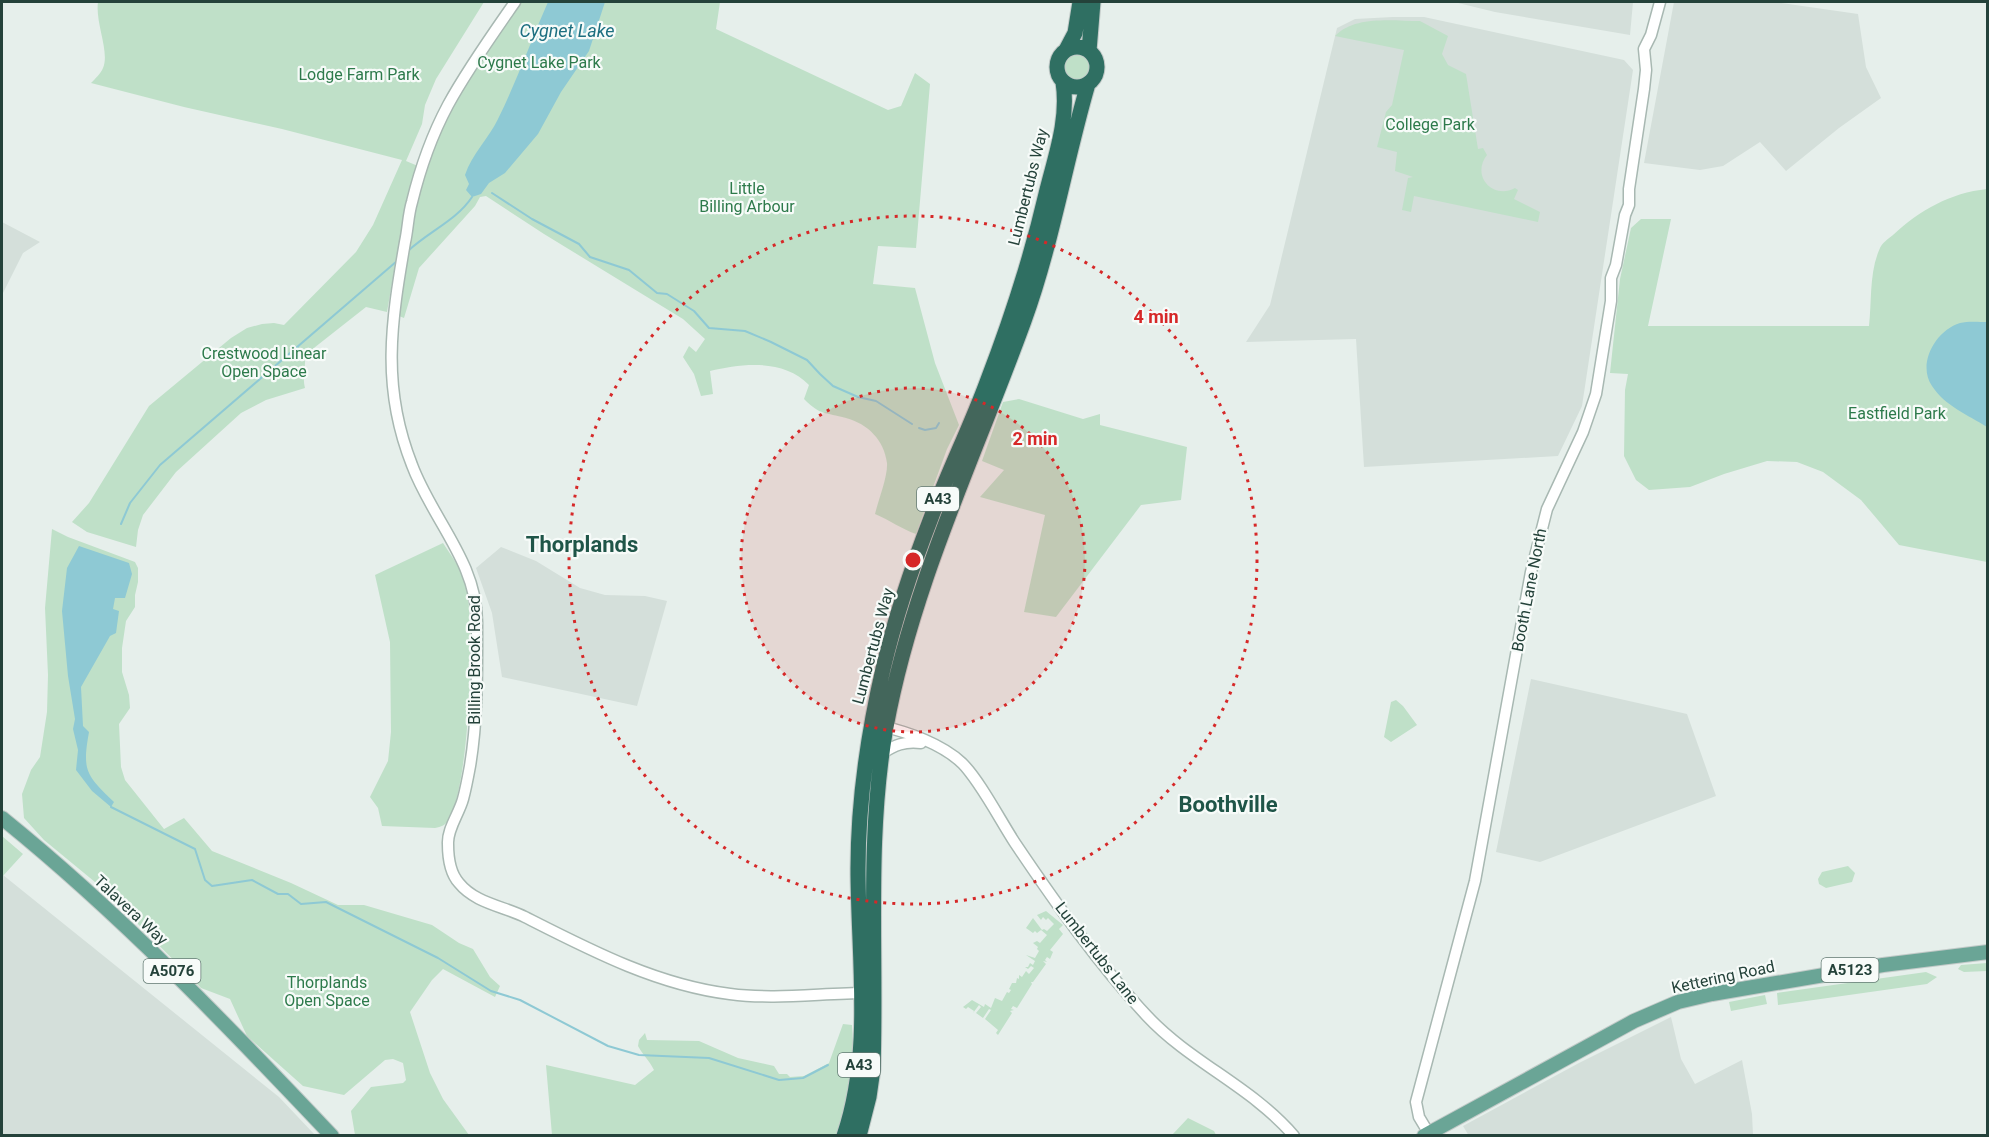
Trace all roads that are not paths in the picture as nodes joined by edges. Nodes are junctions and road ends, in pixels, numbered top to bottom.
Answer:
1 (515, 2) edge
2 (1080, 2) edge
3 (1093, 2) edge
4 (1660, 2) edge
5 (1066, 50) junction
6 (1089, 51) junction
7 (1063, 82) junction
8 (1088, 84) junction
9 (879, 726) junction
10 (931, 743) junction
11 (882, 754) junction
12 (2, 818) edge
13 (1988, 952) edge
14 (867, 993) junction
15 (1426, 1134) edge
16 (332, 1136) edge
17 (844, 1136) edge
18 (859, 1136) edge
19 (1294, 1136) edge

1 - 14 street, Billing Brook Road
2 - 5 highway, A43
3 - 6 highway, A43
4 - 15 street, Booth Lane North
5 - 6 highway
5 - 7 highway, A43
6 - 8 highway, A43
7 - 8 highway
7 - 9 highway, Lumbertubs Way / A43
8 - 9 highway, Lumbertubs Way / A43
9 - 10 street, Lumbertubs Lane
9 - 11 highway, Lumbertubs Way / A43
9 - 14 highway, Lumbertubs Way / A43
10 - 11 street
10 - 19 street, Lumbertubs Lane
11 - 14 highway, Lumbertubs Way / A43
12 - 16 main road, Talavera Way / A5076
13 - 15 main road, Kettering Road / A5123
14 - 17 highway, Lumbertubs Way / A43
14 - 18 highway, Lumbertubs Way / A43

